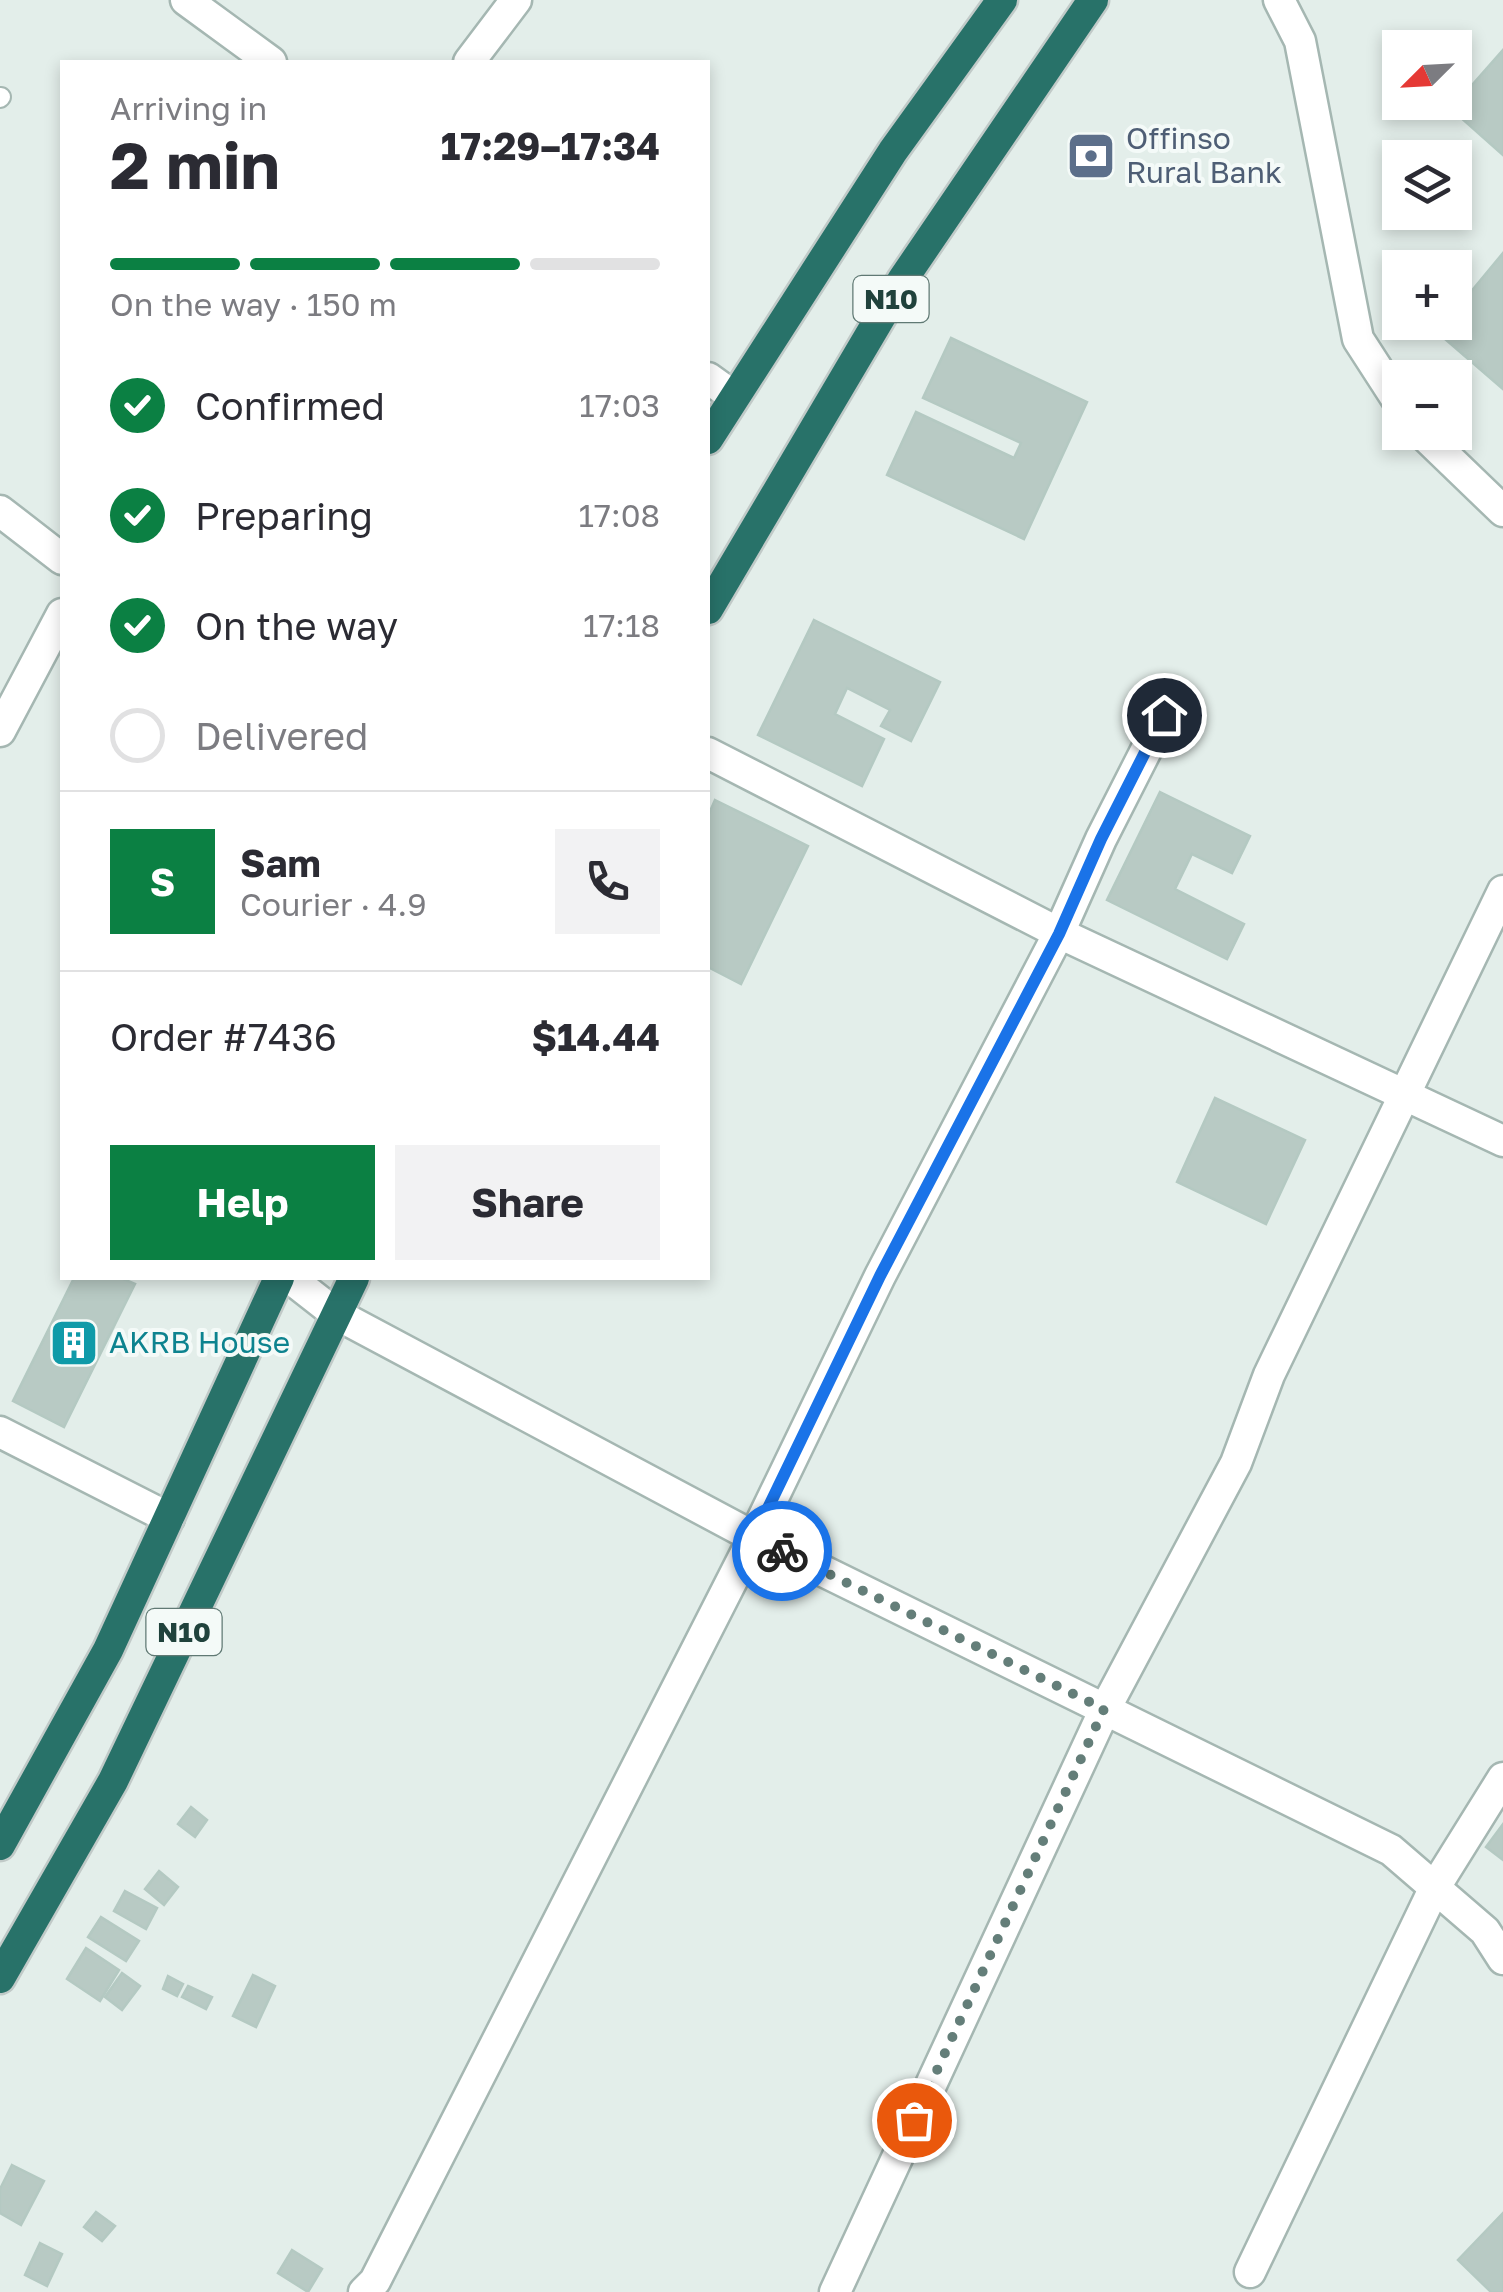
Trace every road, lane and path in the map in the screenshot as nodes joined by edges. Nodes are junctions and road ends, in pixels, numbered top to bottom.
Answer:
1 (186, 0) edge
2 (516, 0) edge
3 (1002, 0) edge
4 (1093, 0) edge
5 (1280, 0) edge
6 (268, 60) edge
7 (470, 60) edge
8 (1382, 376) edge
9 (710, 379) edge
10 (733, 396) junction
11 (710, 436) edge
12 (1439, 450) edge
13 (0, 511) edge
14 (1503, 512) edge
15 (60, 557) edge
16 (710, 606) edge
17 (60, 618) edge
18 (1164, 715) dead end
19 (0, 731) edge
20 (710, 754) edge
21 (1503, 891) edge
22 (1059, 934) junction
23 (1406, 1095) junction
24 (1503, 1141) edge
25 (278, 1280) edge
26 (293, 1280) edge
27 (353, 1280) edge
28 (336, 1314) junction
29 (0, 1432) edge
30 (169, 1518) junction
31 (754, 1537) junction
32 (1104, 1709) junction
33 (1503, 1778) edge
34 (0, 1844) edge
35 (1434, 1887) junction
36 (1503, 1959) edge
37 (0, 1978) edge
38 (1250, 2272) dead end
39 (377, 2288) edge
40 (834, 2292) edge

1 - 6 street
2 - 7 street
3 - 10 highway, N10
4 - 16 highway, N10
5 - 8 street
9 - 10 street
10 - 11 highway, N10
12 - 14 street
13 - 15 street
17 - 19 street
18 - 22 street
20 - 22 street
21 - 23 street
22 - 23 street
22 - 31 street
23 - 24 street
23 - 32 street
25 - 30 highway, N10
26 - 28 street
27 - 28 highway, N10
28 - 31 street
28 - 37 highway, N10
29 - 30 street
30 - 34 highway, N10
31 - 32 street
31 - 39 street
32 - 35 street
32 - 40 street
33 - 35 street
35 - 36 street
35 - 38 street

